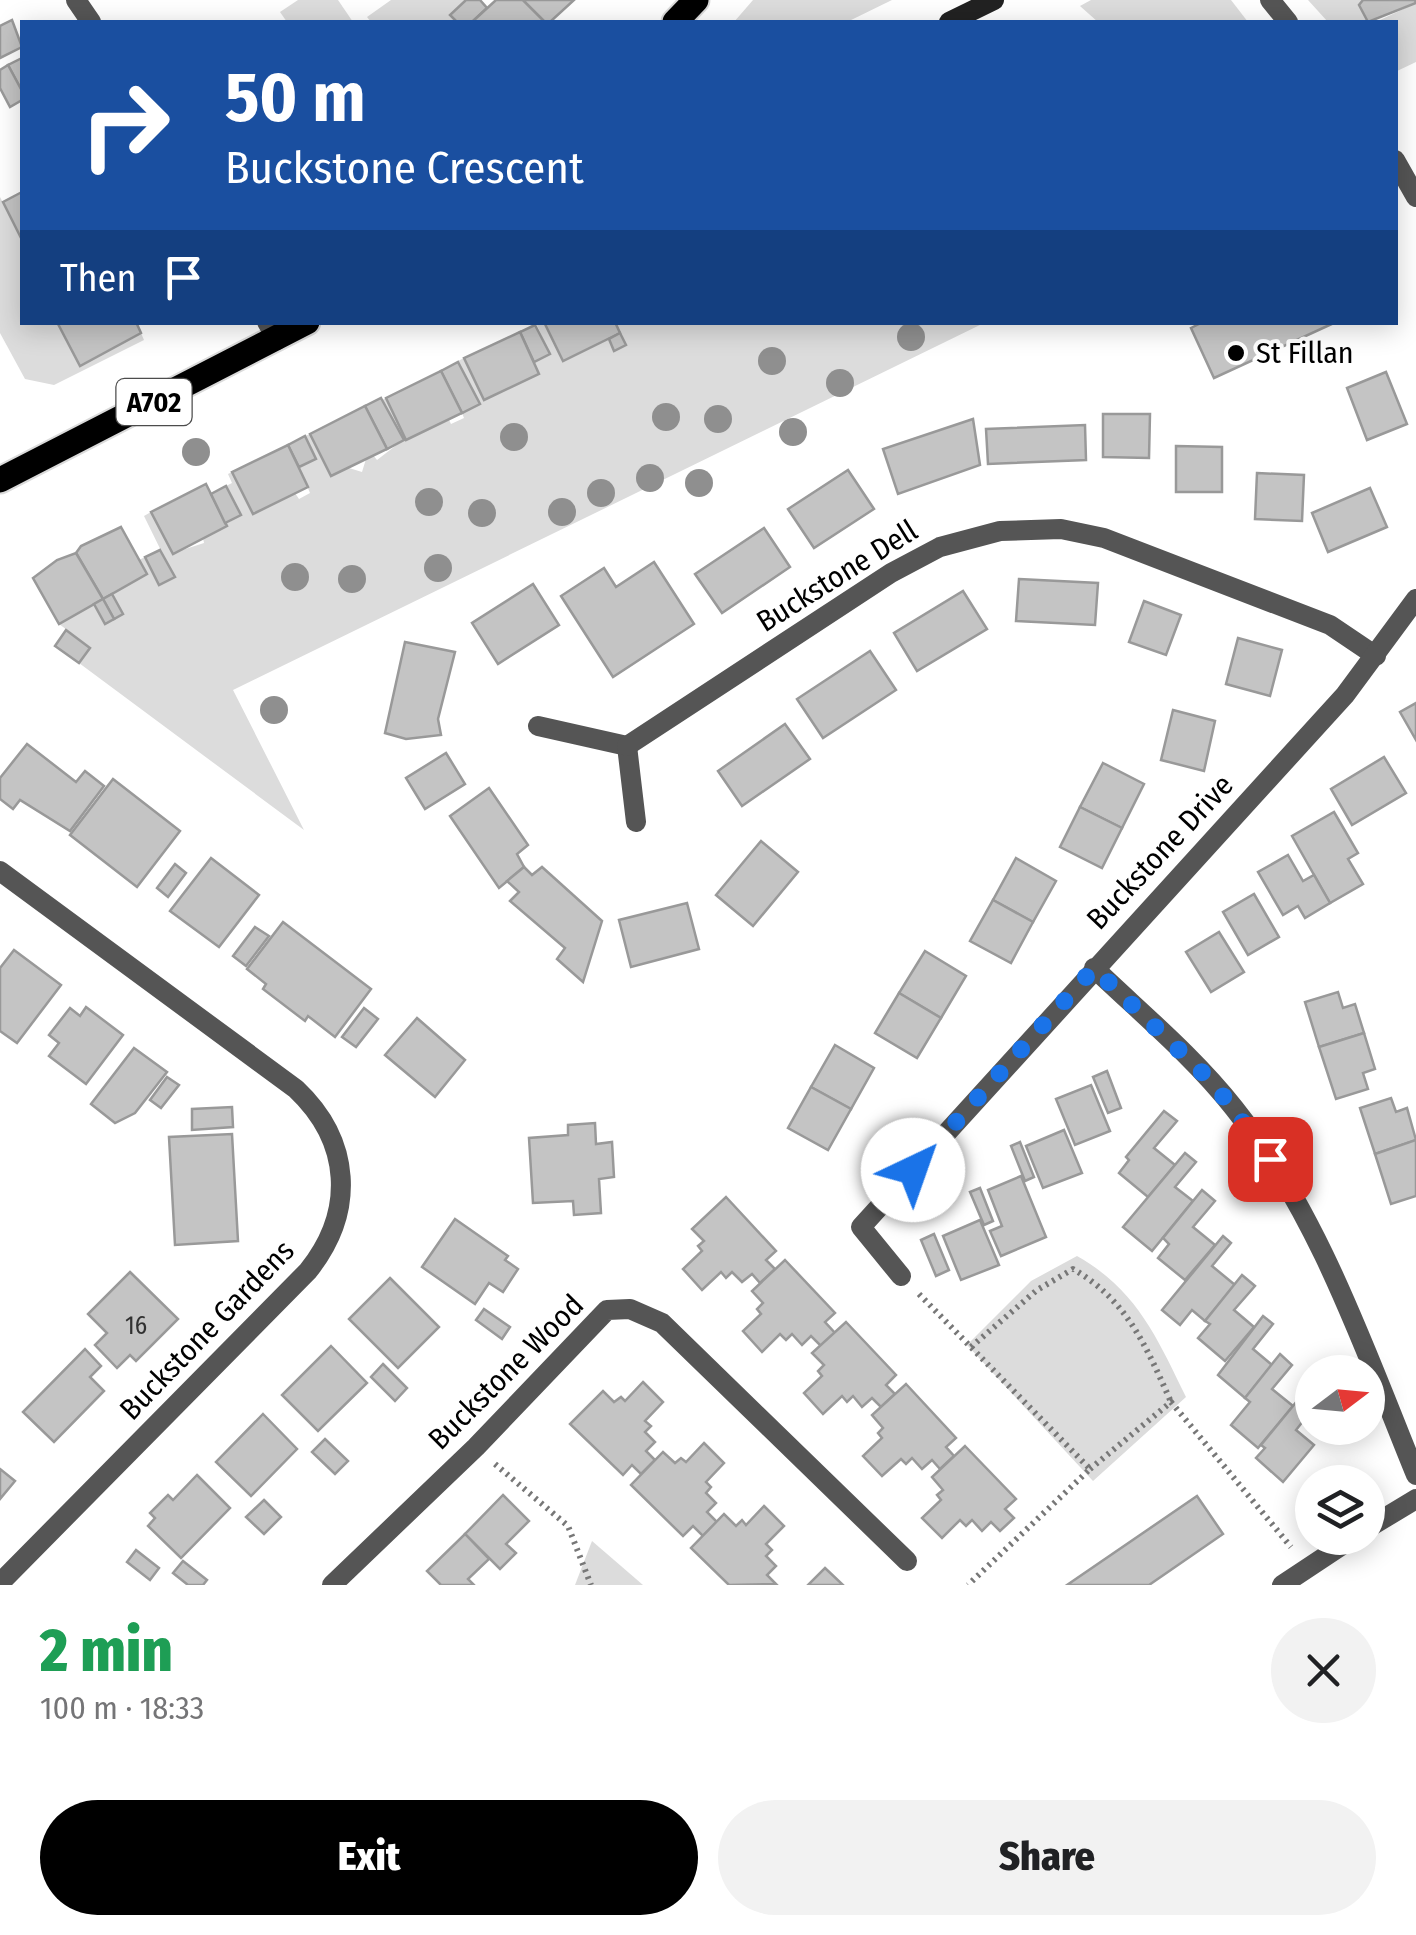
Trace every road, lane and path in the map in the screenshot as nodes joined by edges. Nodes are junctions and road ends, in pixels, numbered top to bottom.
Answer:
1 (696, 0) edge
2 (994, 0) edge
3 (1270, 0) edge
4 (677, 20) edge
5 (953, 20) edge
6 (1286, 20) edge
7 (1398, 165) edge
8 (1416, 198) edge
9 (272, 331) edge
10 (0, 480) edge
11 (1415, 601) edge
12 (1376, 656) junction
13 (538, 726) dead end
14 (627, 746) junction
15 (636, 822) dead end
16 (0, 871) edge
17 (1094, 968) junction
18 (900, 1276) joint
19 (971, 1348) junction
20 (1171, 1402) junction
21 (476, 1447) junction
22 (1090, 1469) junction
23 (1416, 1475) edge
24 (1416, 1499) edge
25 (1385, 1518) edge
26 (1327, 1555) edge
27 (906, 1561) dead end
28 (1307, 1568) junction
29 (0, 1583) edge
30 (332, 1585) edge
31 (591, 1585) edge
32 (968, 1585) edge
33 (1282, 1585) edge

1 - 4 main road
2 - 5 street
3 - 6 street
7 - 8 street
9 - 10 main road, A702
11 - 12 street, Buckstone Drive
12 - 14 street, Buckstone Dell
12 - 17 street, Buckstone Drive
13 - 14 street
14 - 15 street
16 - 29 street, Buckstone Gardens
17 - 18 street, Buckstone Drive
17 - 23 street
18 - 19 path
19 - 20 path
19 - 22 path
20 - 22 path
20 - 28 path
21 - 27 street, Buckstone Wood
21 - 30 street, Buckstone Wood
21 - 31 path
22 - 32 path
24 - 25 street
26 - 28 street
28 - 33 street

